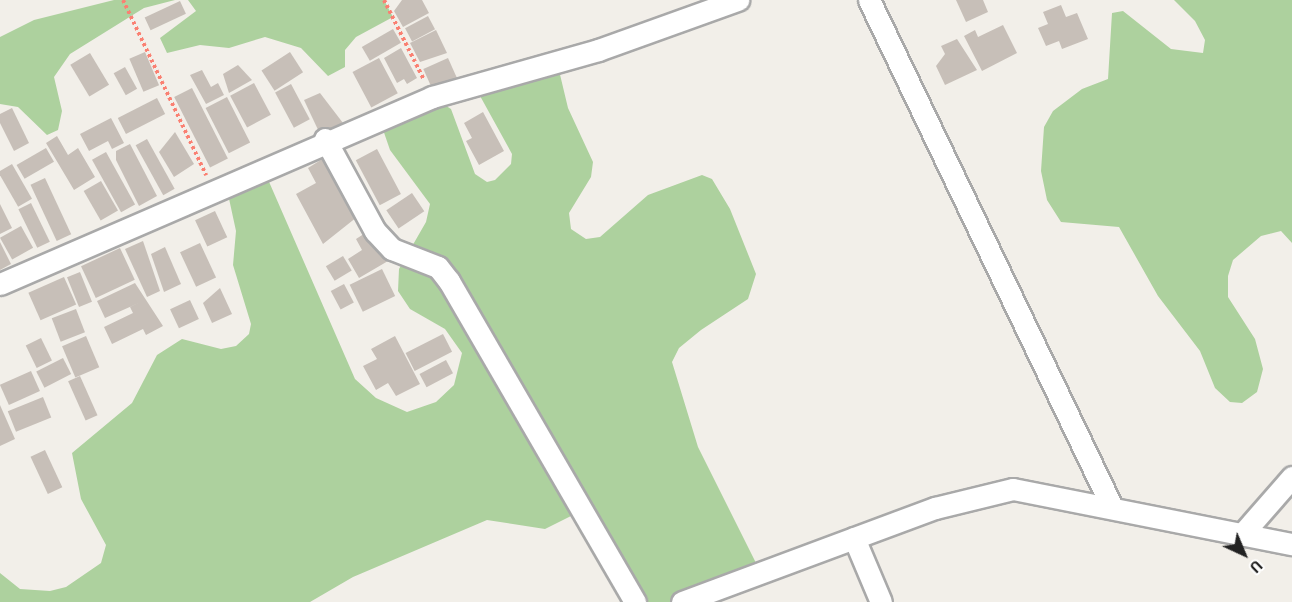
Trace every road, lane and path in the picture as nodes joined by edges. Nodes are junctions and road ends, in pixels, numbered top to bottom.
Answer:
1 (123, 0) edge
2 (384, 0) edge
3 (738, 0) edge
4 (869, 0) edge
5 (432, 97) junction
6 (325, 139) junction
7 (213, 190) junction
8 (0, 284) edge
9 (1292, 477) edge
10 (1111, 505) junction
11 (1244, 532) junction
12 (854, 538) junction
13 (1292, 544) edge
14 (636, 602) edge
15 (682, 602) edge
16 (881, 602) edge

1 - 7 path
2 - 5 path
3 - 5 street
4 - 10 street
5 - 6 street
6 - 7 street
6 - 14 street
7 - 8 street
9 - 11 street
10 - 11 street
10 - 12 street
11 - 13 street
12 - 15 street
12 - 16 street

